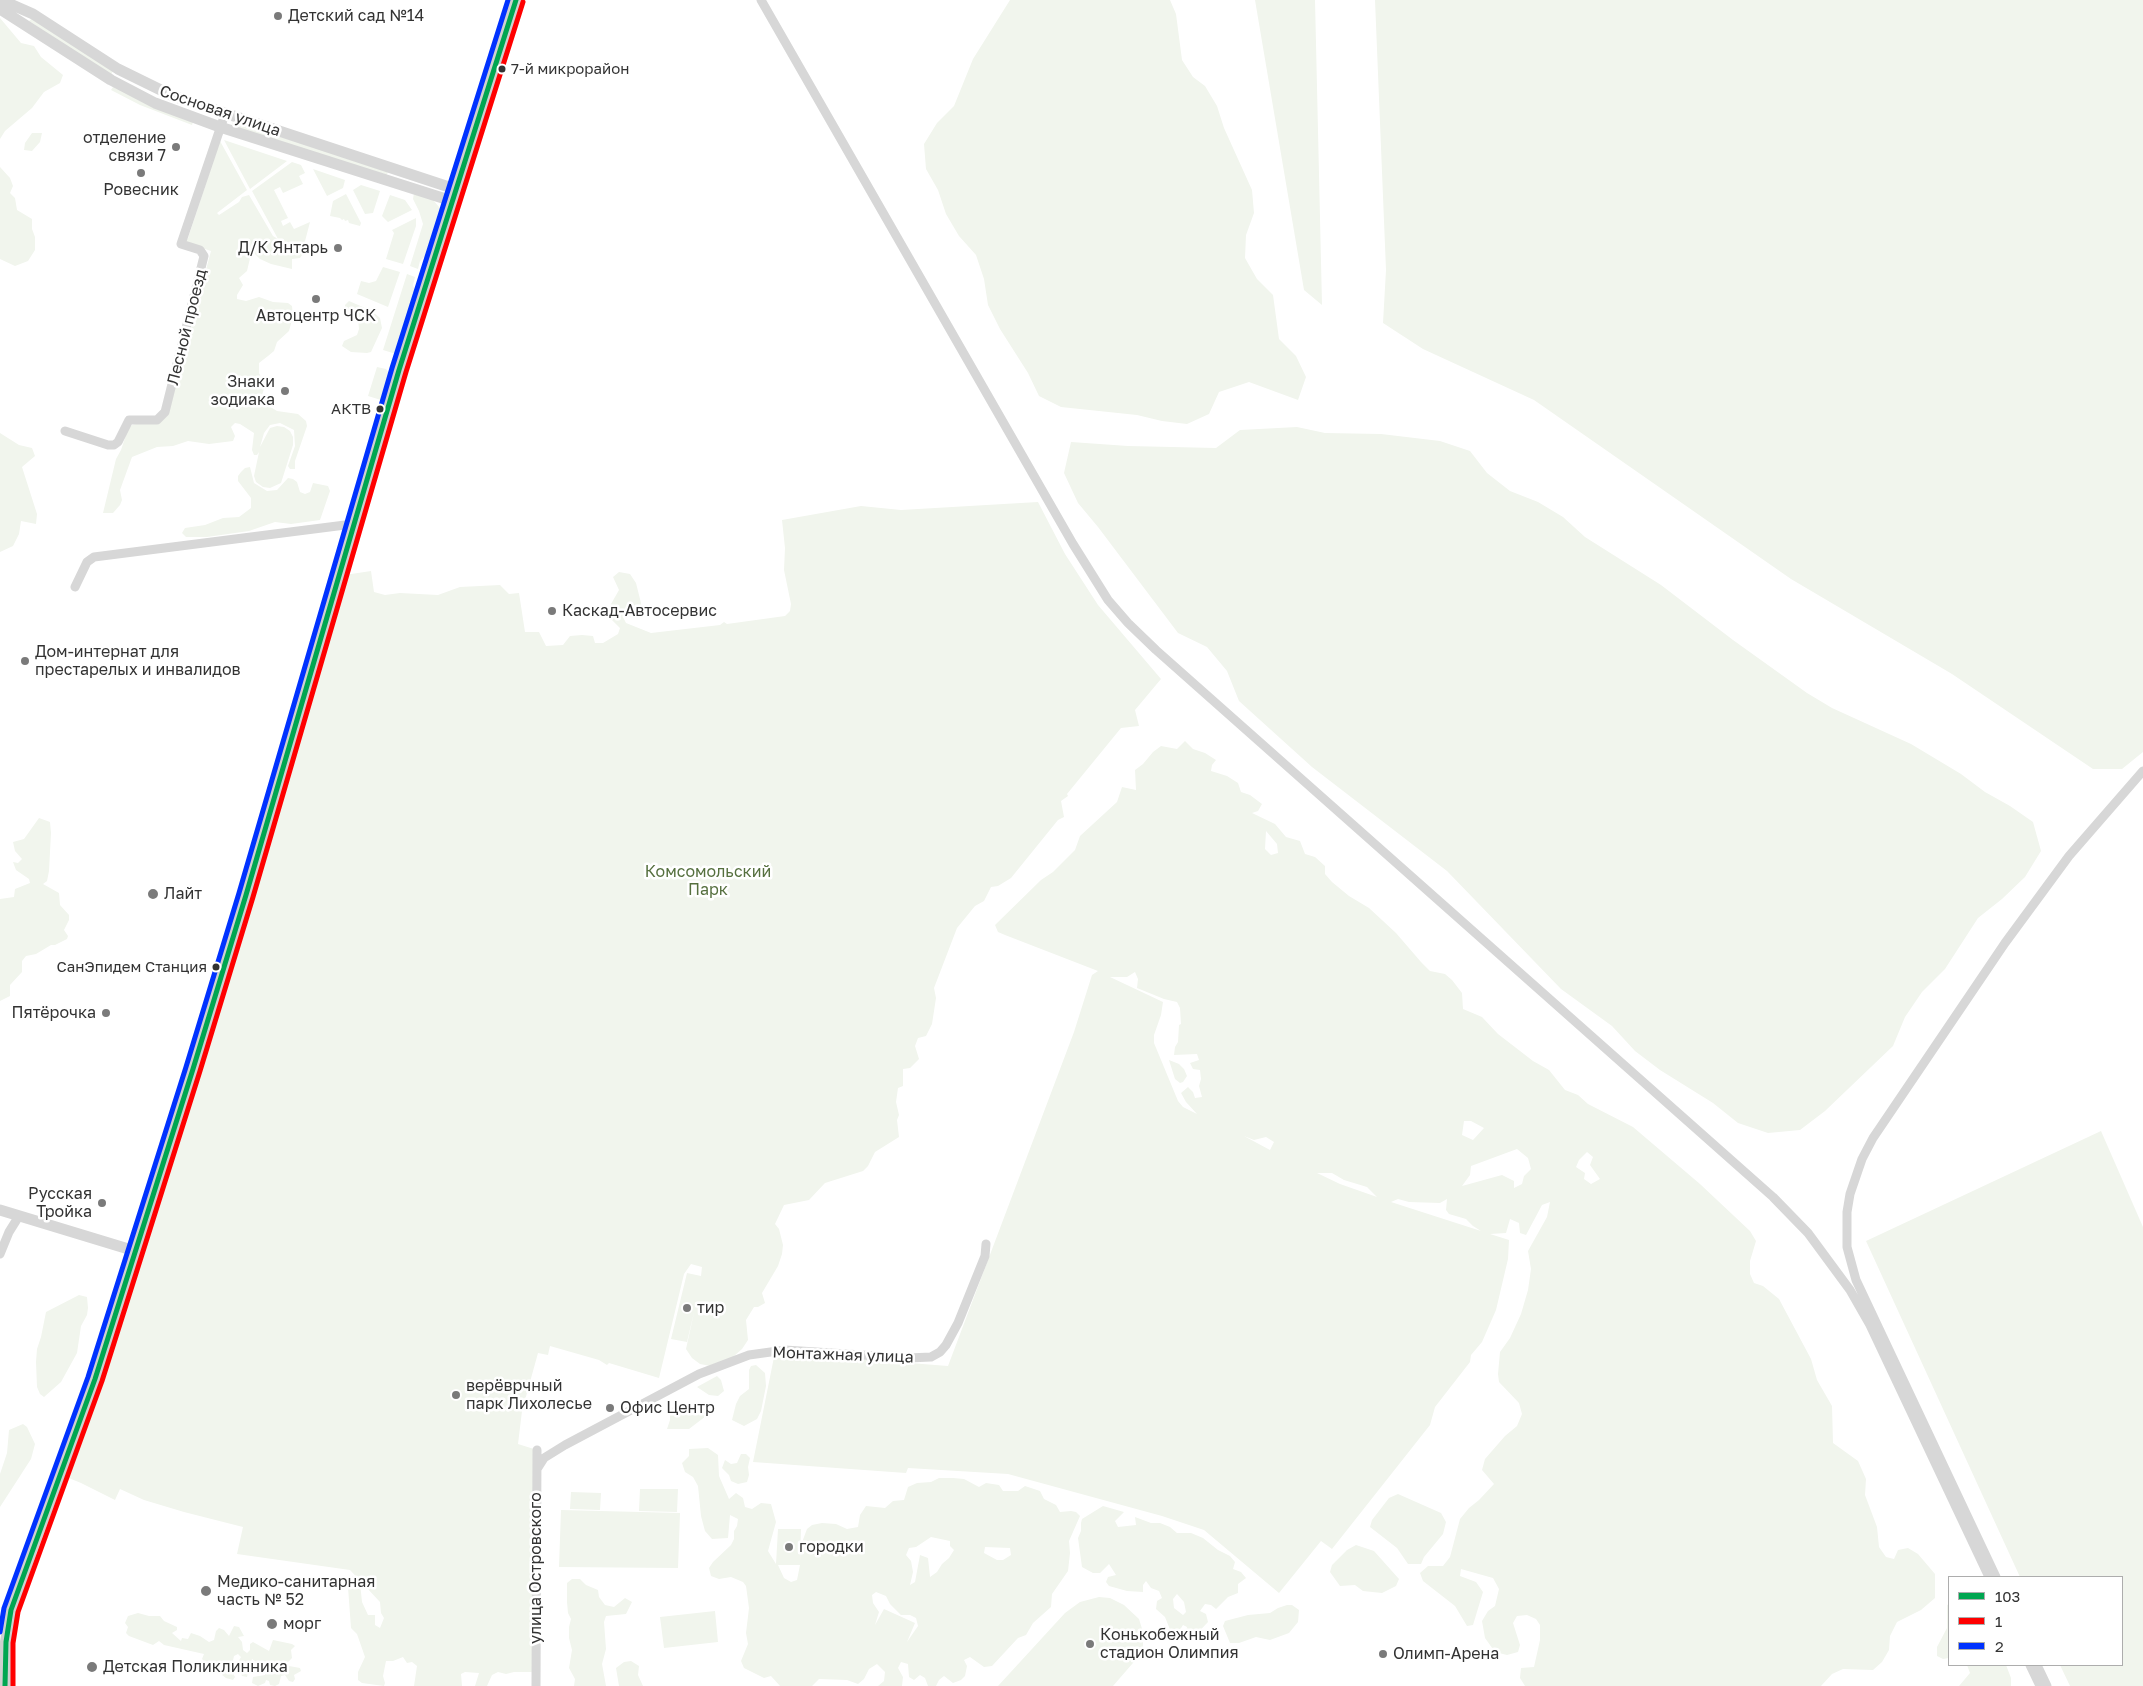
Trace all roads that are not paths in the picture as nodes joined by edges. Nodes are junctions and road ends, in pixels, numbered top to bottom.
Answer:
1 (1, 0) edge
2 (516, 0) edge
3 (761, 0) edge
4 (0, 9) edge
5 (225, 114) junction
6 (220, 127) junction
7 (453, 195) junction
8 (65, 431) dead end
9 (353, 524) junction
10 (74, 587) dead end
11 (2143, 771) edge
12 (0, 1210) edge
13 (19, 1216) junction
14 (986, 1244) dead end
15 (135, 1252) junction
16 (0, 1254) edge
17 (537, 1450) dead end
18 (536, 1469) junction
19 (1989, 1576) edge
20 (1996, 1576) edge
21 (2030, 1666) edge
22 (2037, 1666) edge
23 (5, 1686) edge
24 (536, 1686) edge
25 (2040, 1686) edge
26 (2047, 1686) edge

1 - 5 street, Сосновая улица
2 - 7 main road
3 - 19 street
4 - 6 street, Сосновая улица
5 - 6 street, Лесной проезд
5 - 7 street, Сосновая улица
6 - 7 street, Сосновая улица
6 - 8 street, Лесной проезд
7 - 9 main road
9 - 10 street
9 - 15 main road
11 - 20 street
12 - 13 street
13 - 15 street
13 - 16 street
14 - 18 street, Монтажная улица
15 - 23 main road
17 - 18 street, улица Островского
18 - 24 street, улица Островского
21 - 25 street
22 - 26 street

